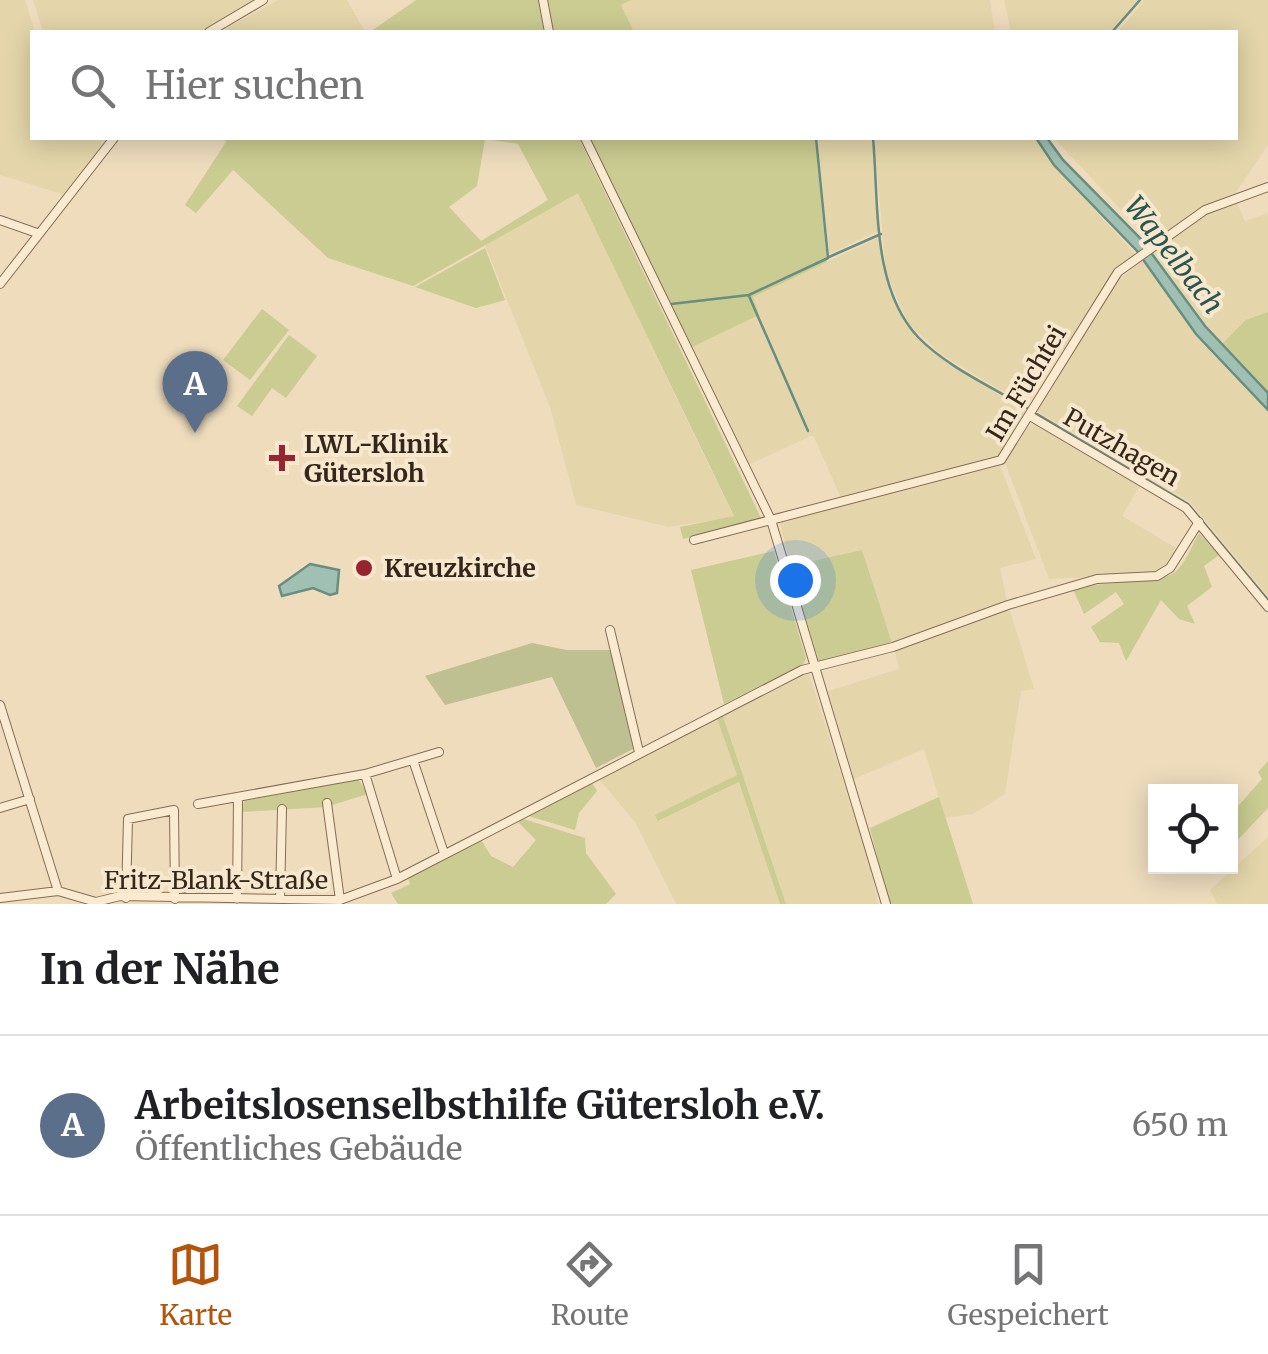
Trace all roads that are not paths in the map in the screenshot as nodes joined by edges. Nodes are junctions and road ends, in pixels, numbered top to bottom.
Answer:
1 (263, 0) edge
2 (543, 0) edge
3 (212, 30) edge
4 (549, 30) edge
5 (112, 140) edge
6 (585, 140) edge
7 (1268, 188) edge
8 (0, 220) edge
9 (38, 233) junction
10 (0, 284) edge
11 (1030, 416) junction
12 (771, 520) junction
13 (1199, 522) junction
14 (694, 540) dead end
15 (1268, 607) edge
16 (610, 630) dead end
17 (816, 665) junction
18 (0, 706) edge
19 (439, 752) dead end
20 (639, 752) junction
21 (414, 760) junction
22 (364, 774) junction
23 (238, 798) junction
24 (30, 799) junction
25 (327, 803) dead end
26 (198, 804) dead end
27 (0, 808) edge
28 (282, 809) dead end
29 (444, 853) junction
30 (397, 879) junction
31 (58, 891) junction
32 (0, 898) edge
33 (126, 898) junction
34 (175, 899) junction
35 (237, 899) junction
36 (280, 899) junction
37 (340, 900) junction
38 (96, 903) edge
39 (886, 904) edge

1 - 3 street
2 - 4 street
5 - 9 street
6 - 12 street
7 - 11 street, Im Füchtei
8 - 9 street
9 - 10 street
11 - 12 street, Im Füchtei
11 - 13 street, Putzhagen
12 - 14 street, Im Füchtei
12 - 17 street
13 - 15 street, Putzhagen
13 - 17 street
16 - 20 street
17 - 20 street, Fritz-Blank-Straße
17 - 39 street
18 - 24 street
19 - 21 street
20 - 29 street, Fritz-Blank-Straße
21 - 22 street
21 - 29 street
22 - 23 street
22 - 30 street
23 - 26 street
23 - 35 street
24 - 27 street
24 - 31 street
25 - 37 street
28 - 36 street
29 - 30 street, Fritz-Blank-Straße
30 - 37 street, Fritz-Blank-Straße
31 - 32 street, Fritz-Blank-Straße
31 - 38 street, Fritz-Blank-Straße
33 - 34 street, Fritz-Blank-Straße
33 - 34 street
33 - 38 street, Fritz-Blank-Straße
34 - 35 street, Fritz-Blank-Straße
35 - 36 street, Fritz-Blank-Straße
36 - 37 street, Fritz-Blank-Straße

